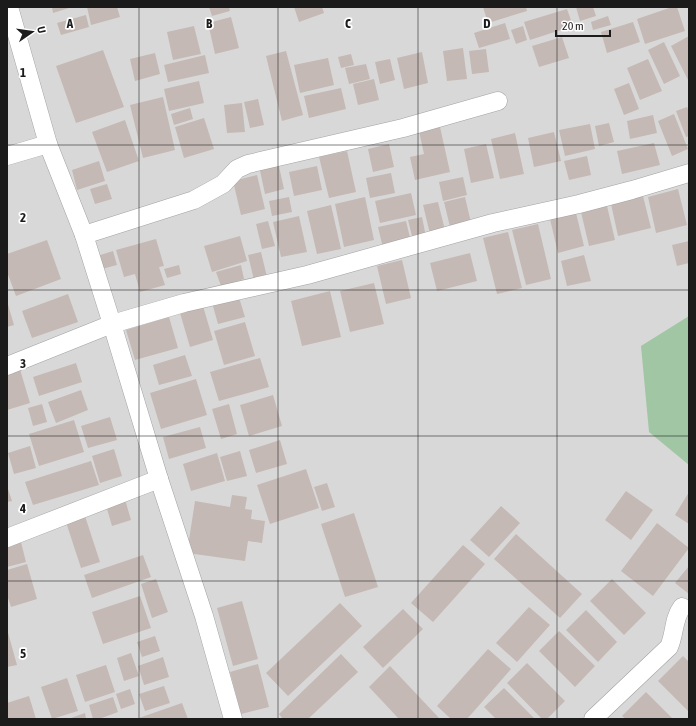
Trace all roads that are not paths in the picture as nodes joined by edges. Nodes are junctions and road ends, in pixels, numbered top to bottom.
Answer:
1 (9, 7) edge
2 (498, 101) dead end
3 (48, 144) junction
4 (7, 156) edge
5 (689, 173) edge
6 (84, 235) junction
7 (112, 324) junction
8 (7, 366) edge
9 (159, 479) junction
10 (7, 538) edge
11 (682, 607) dead end
12 (233, 719) edge
13 (593, 719) edge

1 - 3 street
2 - 6 street
3 - 4 street
3 - 6 street
5 - 7 street
6 - 7 street
7 - 8 street
7 - 9 street
9 - 10 street
9 - 12 street
11 - 13 street

